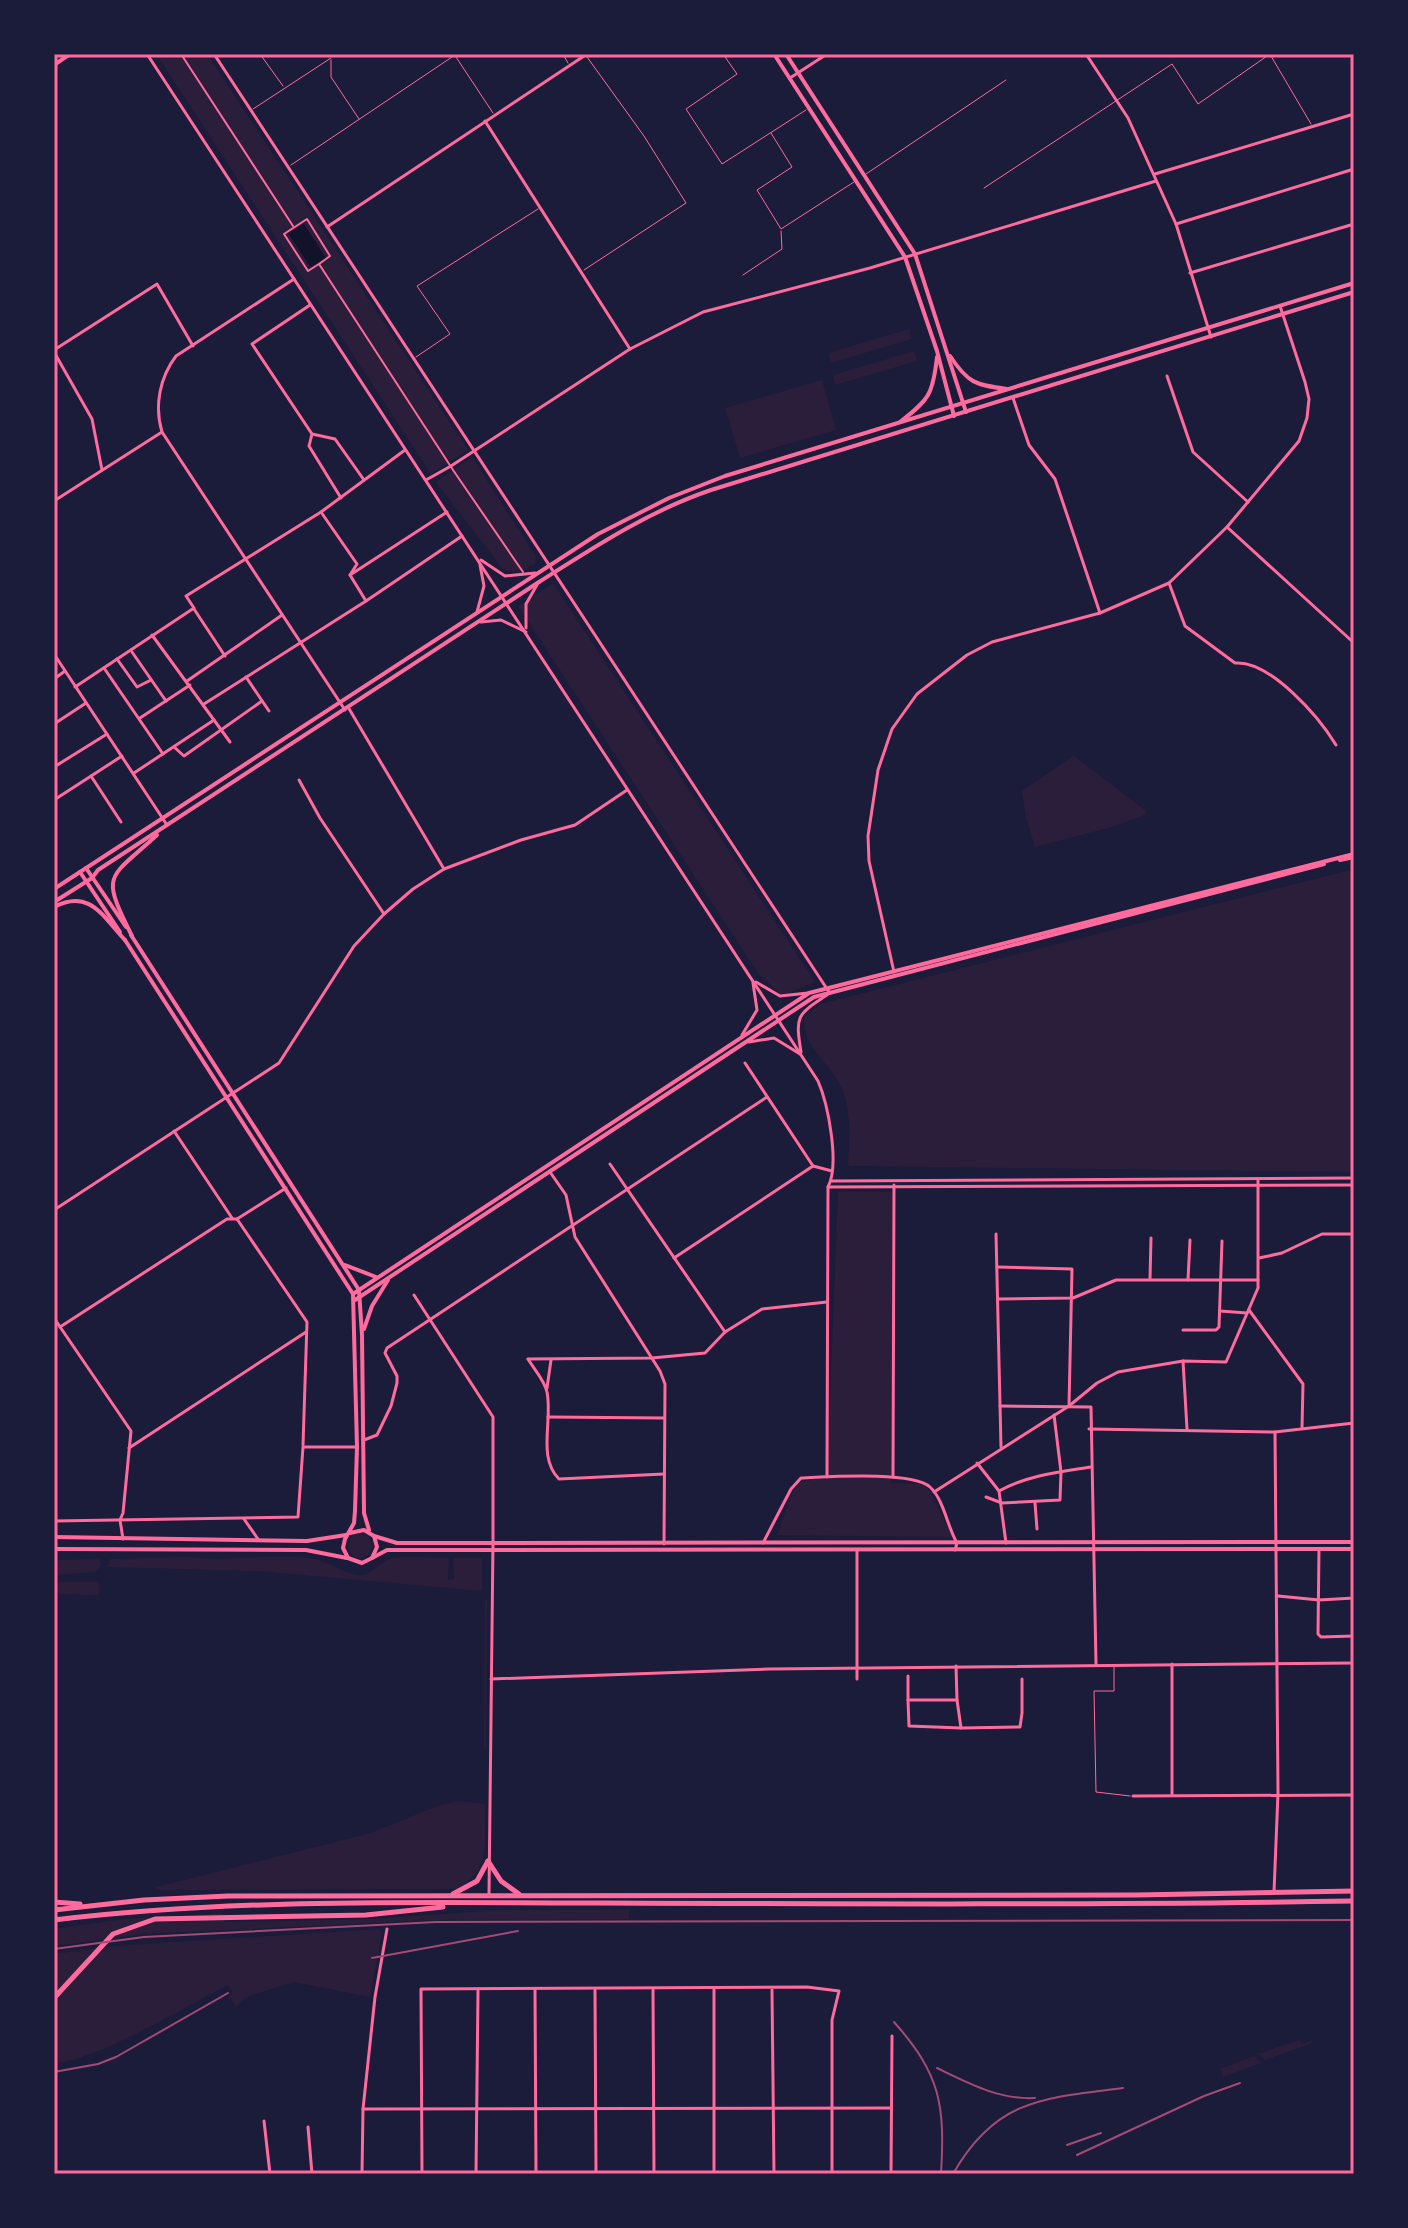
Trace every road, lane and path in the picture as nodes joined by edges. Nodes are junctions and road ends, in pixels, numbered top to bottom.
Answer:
1 (70, 54) edge
2 (147, 54) edge
3 (181, 54) edge
4 (214, 54) edge
5 (260, 54) edge
6 (330, 54) edge
7 (454, 54) edge
8 (563, 54) edge
9 (723, 54) edge
10 (774, 54) edge
11 (786, 54) edge
12 (827, 54) edge
13 (1086, 54) edge
14 (1270, 54) edge
15 (586, 55) edge
16 (331, 58) junction
17 (54, 65) edge
18 (570, 65) junction
19 (798, 73) junction
20 (790, 78) junction
21 (1006, 80) dead end
22 (284, 88) junction
23 (1115, 100) junction
24 (808, 109) junction
25 (250, 111) junction
26 (1354, 114) edge
27 (495, 115) junction
28 (360, 119) junction
29 (485, 121) junction
30 (1312, 127) junction
31 (771, 133) junction
32 (287, 168) junction
33 (1354, 169) edge
34 (1153, 174) junction
35 (865, 175) junction
36 (856, 181) junction
37 (1156, 181) junction
38 (984, 188) dead end
39 (540, 208) junction
40 (1176, 224) junction
41 (1354, 224) edge
42 (294, 227) junction
43 (326, 227) junction
44 (781, 229) junction
45 (915, 254) junction
46 (905, 257) junction
47 (319, 264) junction
48 (581, 272) junction
49 (1190, 273) junction
50 (743, 275) dead end
51 (294, 279) junction
52 (1354, 283) edge
53 (1354, 292) edge
54 (311, 304) junction
55 (1280, 305) junction
56 (1283, 314) junction
57 (1209, 329) junction
58 (1211, 337) junction
59 (193, 346) junction
60 (630, 349) junction
61 (945, 349) junction
62 (54, 351) edge
63 (937, 351) junction
64 (413, 359) junction
65 (1167, 376) dead end
66 (1010, 389) junction
67 (1013, 398) junction
68 (962, 403) junction
69 (952, 407) junction
70 (966, 412) junction
71 (954, 416) junction
72 (900, 422) junction
73 (162, 432) junction
74 (312, 434) junction
75 (406, 449) junction
76 (473, 451) junction
77 (451, 466) junction
78 (102, 470) junction
79 (364, 480) junction
80 (426, 480) junction
81 (341, 498) junction
82 (54, 501) edge
83 (1248, 502) junction
84 (321, 512) junction
85 (447, 512) junction
86 (1227, 527) junction
87 (463, 535) junction
88 (478, 558) junction
89 (246, 559) junction
90 (548, 567) junction
91 (523, 572) dead end
92 (541, 572) junction
93 (553, 573) junction
94 (350, 575) junction
95 (539, 582) junction
96 (1169, 583) junction
97 (503, 596) junction
98 (366, 601) junction
99 (508, 603) junction
100 (194, 608) junction
101 (1100, 613) junction
102 (476, 614) junction
103 (282, 615) junction
104 (477, 623) junction
105 (526, 632) junction
106 (152, 635) junction
107 (300, 643) junction
108 (1354, 643) edge
109 (131, 650) junction
110 (54, 654) edge
111 (225, 656) junction
112 (117, 659) junction
113 (104, 668) junction
114 (65, 671) junction
115 (246, 677) junction
116 (54, 679) edge
117 (151, 680) junction
118 (188, 683) junction
119 (75, 687) junction
120 (166, 701) junction
121 (262, 701) junction
122 (86, 703) junction
123 (340, 703) junction
124 (204, 704) junction
125 (346, 708) junction
126 (269, 711) dead end
127 (139, 719) junction
128 (214, 720) junction
129 (54, 724) edge
130 (221, 730) junction
131 (107, 734) junction
132 (230, 742) dead end
133 (1336, 745) dead end
134 (174, 747) junction
135 (163, 754) junction
136 (122, 756) junction
137 (54, 767) edge
138 (134, 774) junction
139 (91, 776) junction
140 (299, 780) dead end
141 (629, 789) junction
142 (54, 800) edge
143 (163, 818) junction
144 (121, 822) dead end
145 (167, 825) junction
146 (1354, 855) edge
147 (86, 868) junction
148 (444, 869) junction
149 (80, 872) junction
150 (92, 878) junction
151 (87, 881) junction
152 (54, 889) edge
153 (54, 904) edge
154 (384, 914) junction
155 (132, 936) junction
156 (125, 940) junction
157 (894, 972) junction
158 (753, 979) junction
159 (829, 991) junction
160 (809, 993) junction
161 (777, 1017) junction
162 (740, 1042) junction
163 (802, 1055) junction
164 (745, 1063) dead end
165 (234, 1093) junction
166 (227, 1097) junction
167 (767, 1097) junction
168 (174, 1131) junction
169 (610, 1164) dead end
170 (813, 1166) junction
171 (549, 1170) junction
172 (832, 1171) junction
173 (1354, 1178) edge
174 (1258, 1179) junction
175 (832, 1181) junction
176 (894, 1184) junction
177 (1258, 1185) junction
178 (1354, 1185) edge
179 (828, 1187) junction
180 (286, 1188) junction
181 (628, 1189) junction
182 (54, 1210) edge
183 (235, 1218) junction
184 (574, 1225) junction
185 (996, 1234) dead end
186 (1354, 1234) edge
187 (1151, 1238) dead end
188 (1190, 1240) dead end
189 (1222, 1241) dead end
190 (674, 1258) junction
191 (1258, 1258) junction
192 (344, 1264) junction
193 (997, 1267) junction
194 (376, 1277) junction
195 (390, 1277) junction
196 (1150, 1280) junction
197 (1188, 1280) junction
198 (1221, 1280) junction
199 (1258, 1280) junction
200 (359, 1290) junction
201 (353, 1294) junction
202 (414, 1295) dead end
203 (1073, 1298) junction
204 (358, 1299) junction
205 (998, 1299) junction
206 (827, 1302) junction
207 (1220, 1311) junction
208 (1248, 1312) junction
209 (54, 1318) edge
210 (430, 1320) junction
211 (60, 1327) junction
212 (1183, 1330) dead end
213 (306, 1332) junction
214 (725, 1332) junction
215 (362, 1335) junction
216 (652, 1358) junction
217 (551, 1360) junction
218 (1183, 1361) junction
219 (546, 1389) junction
220 (1000, 1406) junction
221 (1069, 1406) junction
222 (1054, 1415) junction
223 (547, 1417) junction
224 (664, 1418) junction
225 (1354, 1423) edge
226 (1302, 1428) junction
227 (1089, 1429) junction
228 (1187, 1429) junction
229 (1275, 1432) junction
230 (363, 1440) junction
231 (303, 1447) junction
232 (357, 1447) junction
233 (1001, 1447) junction
234 (129, 1448) junction
235 (977, 1463) junction
236 (1091, 1467) junction
237 (1061, 1472) junction
238 (664, 1474) junction
239 (827, 1477) junction
240 (893, 1477) junction
241 (999, 1491) junction
242 (934, 1492) junction
243 (986, 1497) dead end
244 (1002, 1503) junction
245 (1035, 1503) junction
246 (244, 1519) junction
247 (120, 1520) junction
248 (54, 1521) edge
249 (1037, 1529) dead end
250 (349, 1534) junction
251 (372, 1534) junction
252 (54, 1537) edge
253 (123, 1539) junction
254 (258, 1539) junction
255 (1093, 1542) junction
256 (1354, 1542) edge
257 (763, 1543) junction
258 (957, 1543) junction
259 (1006, 1543) junction
260 (664, 1544) junction
261 (493, 1545) junction
262 (1277, 1546) junction
263 (54, 1549) edge
264 (1093, 1549) junction
265 (1319, 1549) junction
266 (1354, 1549) edge
267 (857, 1550) junction
268 (955, 1550) junction
269 (348, 1558) junction
270 (372, 1558) junction
271 (1277, 1596) junction
272 (1354, 1598) edge
273 (1319, 1600) junction
274 (1354, 1636) edge
275 (1277, 1663) junction
276 (1354, 1663) edge
277 (1096, 1664) junction
278 (1114, 1664) junction
279 (1172, 1664) junction
280 (956, 1666) junction
281 (857, 1668) junction
282 (908, 1676) dead end
283 (491, 1679) junction
284 (857, 1679) dead end
285 (1022, 1679) dead end
286 (908, 1700) junction
287 (957, 1700) junction
288 (961, 1728) junction
289 (1278, 1793) junction
290 (1172, 1795) junction
291 (1354, 1795) edge
292 (1133, 1796) joint
293 (488, 1861) junction
294 (1354, 1891) edge
295 (1274, 1892) junction
296 (452, 1895) junction
297 (489, 1895) junction
298 (524, 1895) junction
299 (1354, 1901) edge
300 (54, 1902) edge
301 (489, 1903) junction
302 (471, 1904) junction
303 (89, 1905) junction
304 (54, 1910) edge
305 (54, 1920) edge
306 (387, 1929) dead end
307 (714, 1989) junction
308 (772, 1989) junction
309 (535, 1990) junction
310 (595, 1990) junction
311 (653, 1990) junction
312 (478, 1991) junction
313 (54, 1998) edge
314 (892, 2036) dead end
315 (891, 2108) junction
316 (363, 2109) junction
317 (421, 2109) junction
318 (476, 2109) junction
319 (774, 2109) junction
320 (832, 2109) junction
321 (536, 2110) junction
322 (596, 2110) junction
323 (653, 2110) junction
324 (714, 2110) junction
325 (264, 2121) dead end
326 (308, 2127) dead end
327 (270, 2174) edge
328 (312, 2174) edge
329 (362, 2174) edge
330 (422, 2174) edge
331 (476, 2174) edge
332 (536, 2174) edge
333 (596, 2174) edge
334 (654, 2174) edge
335 (714, 2174) edge
336 (774, 2174) edge
337 (832, 2174) edge
338 (891, 2174) edge

1 - 17 main road
2 - 51 street
3 - 42 street
4 - 25 street
5 - 22 lane
6 - 16 lane
7 - 27 lane
7 - 28 lane
8 - 18 lane
9 - 31 lane
10 - 20 main road
11 - 19 main road
12 - 19 street
13 - 23 street
14 - 23 lane
14 - 30 lane
15 - 18 street
15 - 48 lane
16 - 22 lane
16 - 28 lane
18 - 27 street
19 - 20 street
19 - 35 main road
20 - 24 main road
21 - 35 lane
22 - 25 lane
23 - 34 street
23 - 38 lane
24 - 31 lane
24 - 36 main road
25 - 32 street
26 - 30 street
27 - 29 street
28 - 32 lane
29 - 39 street
29 - 43 street
30 - 34 street
31 - 44 lane
32 - 43 street
33 - 40 street
34 - 37 street
35 - 45 main road
36 - 44 lane
36 - 46 main road
37 - 40 street
37 - 45 street
39 - 48 street
39 - 64 lane
40 - 49 street
41 - 49 street
42 - 47 street
42 - 47 street
43 - 64 street
44 - 50 lane
45 - 46 street
45 - 61 main road
46 - 60 street
46 - 63 main road
47 - 77 street
48 - 60 street
49 - 57 street
51 - 54 street
51 - 59 street
52 - 55 main road
53 - 56 main road
54 - 74 street
54 - 75 street
55 - 56 street
55 - 57 main road
56 - 58 main road
56 - 83 street
57 - 58 street
57 - 66 main road
58 - 67 main road
59 - 62 street
59 - 73 street
60 - 76 street
61 - 66 main road
61 - 68 main road
62 - 78 street
63 - 69 main road
63 - 72 main road
64 - 76 street
65 - 83 street
66 - 68 main road
67 - 70 main road
67 - 101 street
68 - 69 main road
68 - 70 main road
69 - 71 main road
69 - 72 main road
70 - 71 main road
71 - 93 main road
72 - 90 main road
73 - 78 street
73 - 89 street
74 - 79 street
74 - 81 street
75 - 79 street
75 - 80 street
76 - 77 street
76 - 90 street
77 - 80 street
77 - 91 street
78 - 82 street
79 - 81 street
80 - 85 street
81 - 84 street
83 - 86 street
84 - 89 street
84 - 94 street
85 - 87 street
85 - 94 street
86 - 96 street
86 - 108 street
87 - 88 street
87 - 98 street
88 - 92 street
88 - 97 street
88 - 102 street
89 - 100 street
89 - 103 street
90 - 92 main road
90 - 93 street
92 - 97 main road
93 - 95 main road
93 - 159 street
94 - 98 street
95 - 99 main road
95 - 105 street
96 - 101 street
96 - 133 street
97 - 99 street
97 - 102 main road
98 - 107 street
99 - 104 main road
99 - 105 street
100 - 106 street
100 - 111 street
101 - 157 street
102 - 123 main road
103 - 107 street
103 - 111 street
104 - 105 street
104 - 125 main road
105 - 141 street
106 - 109 street
106 - 118 street
107 - 115 street
107 - 123 street
109 - 112 street
109 - 117 street
110 - 114 street
111 - 118 street
112 - 113 street
112 - 117 street
113 - 119 street
113 - 127 street
114 - 116 street
114 - 119 street
115 - 121 street
115 - 124 street
117 - 120 street
118 - 120 street
118 - 124 street
119 - 122 street
120 - 127 street
121 - 126 street
121 - 130 street
122 - 129 street
122 - 131 street
123 - 125 street
123 - 143 main road
124 - 128 street
125 - 145 main road
125 - 148 street
127 - 135 street
128 - 130 street
128 - 134 street
130 - 132 street
130 - 134 street
131 - 136 street
131 - 137 street
134 - 135 street
135 - 138 street
136 - 138 street
136 - 139 street
138 - 143 street
139 - 142 street
139 - 144 street
140 - 154 street
141 - 148 street
141 - 158 street
143 - 145 street
143 - 147 main road
145 - 150 main road
145 - 155 main road
146 - 157 main road
146 - 159 main road
147 - 149 main road
147 - 150 main road
148 - 154 street
149 - 151 main road
149 - 152 main road
150 - 151 main road
150 - 155 main road
151 - 153 main road
151 - 156 main road
153 - 156 main road
154 - 165 street
155 - 165 main road
156 - 166 main road
157 - 159 main road
158 - 160 street
158 - 161 street
158 - 162 street
159 - 160 main road
159 - 161 main road
159 - 163 street
160 - 161 main road
161 - 162 main road
161 - 163 street
162 - 163 street
162 - 171 main road
162 - 194 main road
163 - 172 street
164 - 167 street
165 - 166 street
165 - 192 main road
166 - 168 street
166 - 180 main road
167 - 170 street
167 - 181 street
168 - 182 street
168 - 183 street
169 - 181 street
170 - 172 street
170 - 190 street
171 - 184 street
171 - 195 main road
172 - 175 street
173 - 174 street
174 - 176 street
174 - 177 street
175 - 176 street
175 - 179 street
176 - 177 street
176 - 179 street
176 - 240 street
177 - 178 street
177 - 191 street
179 - 206 street
180 - 183 street
180 - 201 main road
181 - 184 street
181 - 190 street
183 - 211 street
183 - 213 street
184 - 210 street
184 - 216 street
185 - 193 street
186 - 191 street
187 - 196 street
188 - 197 street
189 - 198 street
190 - 214 street
191 - 199 street
192 - 194 main road
192 - 200 main road
193 - 203 street
193 - 205 street
194 - 200 main road
195 - 204 main road
195 - 215 main road
196 - 197 street
196 - 203 street
197 - 198 street
198 - 199 street
198 - 207 street
199 - 208 street
200 - 201 main road
200 - 204 main road
201 - 204 main road
202 - 210 street
203 - 205 street
203 - 221 street
204 - 215 main road
204 - 232 main road
205 - 220 street
206 - 214 street
206 - 239 street
207 - 208 street
207 - 212 street
208 - 218 street
208 - 226 street
209 - 211 street
210 - 230 street
210 - 261 street
211 - 234 street
213 - 231 street
213 - 234 street
214 - 216 street
215 - 230 main road
216 - 217 street
216 - 224 street
217 - 219 street
217 - 219 street
218 - 221 street
218 - 228 street
219 - 223 street
220 - 221 street
220 - 233 street
221 - 222 street
221 - 227 street
222 - 233 street
222 - 237 street
223 - 224 street
223 - 238 street
224 - 238 street
225 - 226 street
226 - 229 street
227 - 228 street
227 - 236 street
228 - 229 street
229 - 262 street
230 - 251 main road
231 - 232 street
231 - 246 street
232 - 250 main road
233 - 235 street
234 - 247 street
235 - 241 street
235 - 242 street
236 - 237 street
236 - 255 street
237 - 241 street
237 - 245 street
238 - 260 street
239 - 240 street
239 - 257 street
240 - 242 street
241 - 244 street
242 - 258 street
243 - 244 street
244 - 245 street
244 - 259 street
245 - 249 street
246 - 247 street
246 - 254 street
247 - 248 street
247 - 253 street
250 - 251 main road
250 - 254 main road
250 - 269 main road
251 - 261 main road
251 - 270 main road
252 - 253 main road
253 - 254 main road
255 - 259 main road
255 - 262 main road
255 - 264 street
256 - 262 main road
257 - 258 main road
257 - 260 main road
258 - 259 main road
258 - 268 street
260 - 261 main road
261 - 267 main road
261 - 270 main road
261 - 283 street
262 - 264 main road
262 - 265 main road
262 - 271 street
263 - 269 main road
264 - 268 main road
264 - 277 street
265 - 266 main road
265 - 273 street
267 - 268 main road
267 - 281 street
269 - 270 main road
271 - 273 street
271 - 275 street
272 - 273 street
273 - 274 street
275 - 276 street
275 - 279 street
275 - 289 street
277 - 278 street
277 - 280 street
278 - 279 street
278 - 292 lane
279 - 290 street
280 - 281 street
280 - 287 street
281 - 283 street
281 - 284 street
282 - 286 street
283 - 293 street
285 - 288 street
286 - 287 street
286 - 288 street
287 - 288 street
289 - 290 street
289 - 291 street
289 - 295 street
290 - 292 street
293 - 296 highway
293 - 297 street
293 - 298 highway
294 - 295 highway
295 - 298 highway
296 - 297 highway
296 - 303 highway
297 - 298 highway
297 - 301 street
299 - 301 highway
300 - 303 highway
301 - 302 highway
302 - 305 highway
302 - 313 highway
303 - 304 highway
306 - 316 street
307 - 308 street
307 - 311 street
307 - 324 street
308 - 319 street
308 - 320 street
309 - 310 street
309 - 312 street
309 - 321 street
310 - 311 street
310 - 322 street
311 - 323 street
312 - 317 street
312 - 318 street
314 - 315 street
315 - 320 street
315 - 338 street
316 - 317 street
316 - 329 street
317 - 318 street
317 - 330 street
318 - 321 street
318 - 331 street
319 - 320 street
319 - 324 street
319 - 336 street
320 - 337 street
321 - 322 street
321 - 332 street
322 - 323 street
322 - 333 street
323 - 324 street
323 - 334 street
324 - 335 street
325 - 327 street
326 - 328 street

